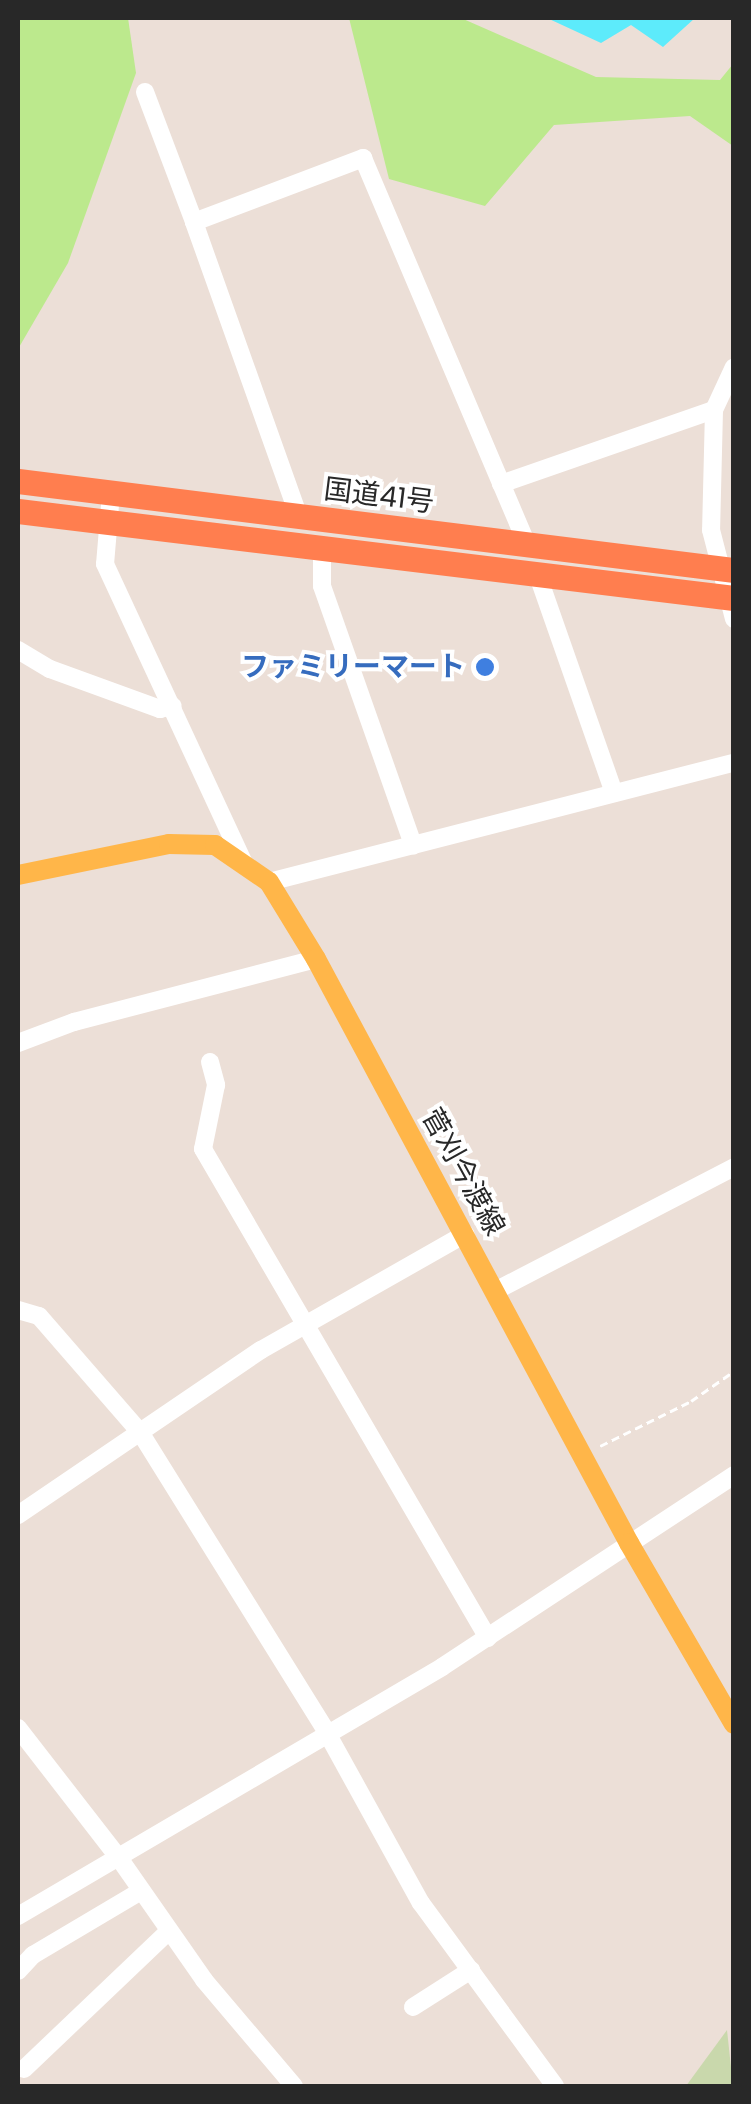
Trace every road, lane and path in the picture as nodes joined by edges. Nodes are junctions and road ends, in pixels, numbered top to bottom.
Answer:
1 (145, 92) dead end
2 (194, 222) junction
3 (734, 367) edge
4 (714, 410) junction
5 (18, 481) edge
6 (502, 484) junction
7 (111, 493) junction
8 (18, 511) edge
9 (299, 516) junction
10 (108, 522) junction
11 (527, 545) junction
12 (322, 547) junction
13 (727, 569) edge
14 (537, 574) junction
15 (731, 605) edge
16 (18, 650) edge
17 (173, 706) junction
18 (734, 763) edge
19 (614, 793) junction
20 (413, 845) junction
21 (244, 861) junction
22 (18, 875) edge
23 (269, 882) junction
24 (316, 959) junction
25 (18, 1044) edge
26 (210, 1062) dead end
27 (734, 1167) edge
28 (466, 1234) junction
29 (497, 1290) junction
30 (18, 1310) edge
31 (303, 1326) junction
32 (734, 1370) edge
33 (140, 1432) junction
34 (598, 1447) dead end
35 (734, 1476) edge
36 (18, 1515) edge
37 (629, 1543) junction
38 (488, 1638) junction
39 (734, 1724) edge
40 (18, 1728) edge
41 (327, 1733) junction
42 (119, 1858) junction
43 (141, 1891) junction
44 (18, 1916) edge
45 (169, 1931) junction
46 (471, 1970) junction
47 (18, 1971) edge
48 (413, 2006) dead end
49 (24, 2069) dead end
50 (294, 2086) edge
51 (554, 2086) edge

1 - 2 street
2 - 6 street
2 - 9 street
3 - 4 street
4 - 6 street
4 - 13 street
5 - 7 highway, 国道41号
6 - 11 street
7 - 9 highway, 国道41号
7 - 10 street
8 - 10 highway, 国道41号
9 - 11 highway, 国道41号
10 - 12 highway, 国道41号
10 - 17 street
11 - 13 highway, 国道41号
12 - 14 highway, 国道41号
12 - 20 street
13 - 15 street
14 - 15 highway, 国道41号
14 - 19 street
16 - 17 street
17 - 21 street
18 - 19 street
19 - 20 street
20 - 23 street
21 - 22 main road, 菅刈今渡線
21 - 23 main road, 菅刈今渡線
23 - 24 main road, 菅刈今渡線
24 - 25 street
24 - 28 main road, 菅刈今渡線
26 - 31 street
27 - 29 street
28 - 29 main road, 菅刈今渡線
28 - 31 street
29 - 37 main road, 菅刈今渡線
30 - 33 street
31 - 33 street
31 - 38 street
32 - 34 path
33 - 36 street
33 - 41 street
35 - 37 street
37 - 38 street
37 - 39 main road, 菅刈今渡線
38 - 41 street
40 - 42 street
41 - 42 street
41 - 46 street
42 - 43 street
42 - 44 street
43 - 45 street
43 - 47 street
45 - 49 street
45 - 50 street
46 - 48 street
46 - 51 street

